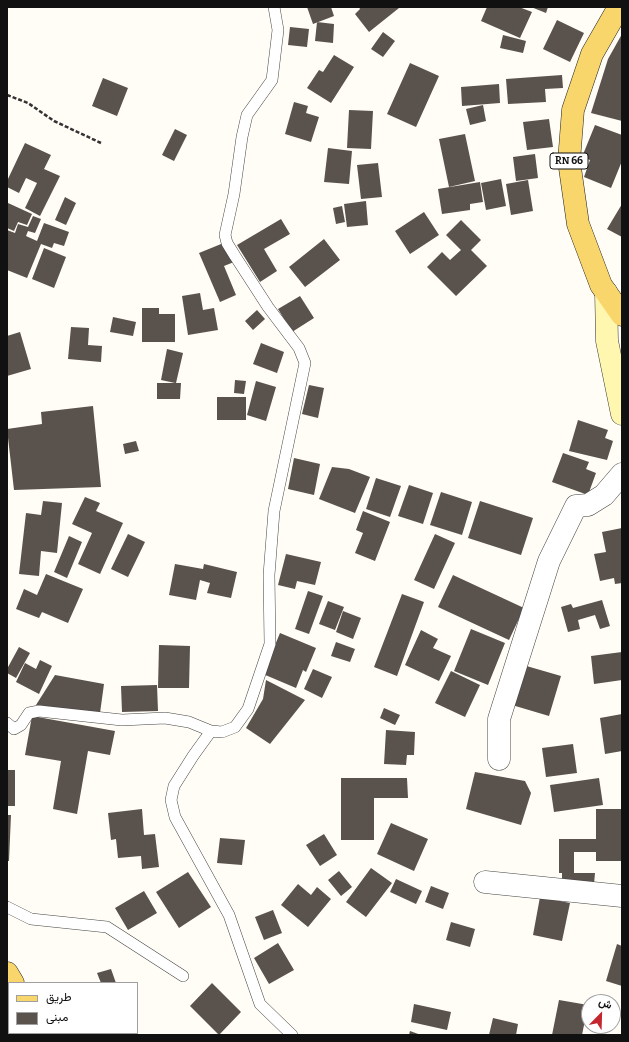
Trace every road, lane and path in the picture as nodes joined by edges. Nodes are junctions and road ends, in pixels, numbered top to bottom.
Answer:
1 (274, 7) edge
2 (619, 7) edge
3 (7, 95) edge
4 (101, 143) dead end
5 (606, 292) junction
6 (622, 315) edge
7 (622, 414) edge
8 (622, 474) edge
9 (7, 723) edge
10 (211, 731) junction
11 (499, 760) dead end
12 (485, 882) dead end
13 (622, 896) edge
14 (7, 907) edge
15 (7, 973) edge
16 (183, 976) dead end
17 (12, 982) edge
18 (292, 1035) edge

1 - 10 lane
2 - 5 main road, RN 66
3 - 4 path
5 - 6 main road, RN 66
5 - 7 street
8 - 11 street
9 - 10 lane
10 - 18 lane
12 - 13 street
14 - 16 lane
15 - 17 main road

